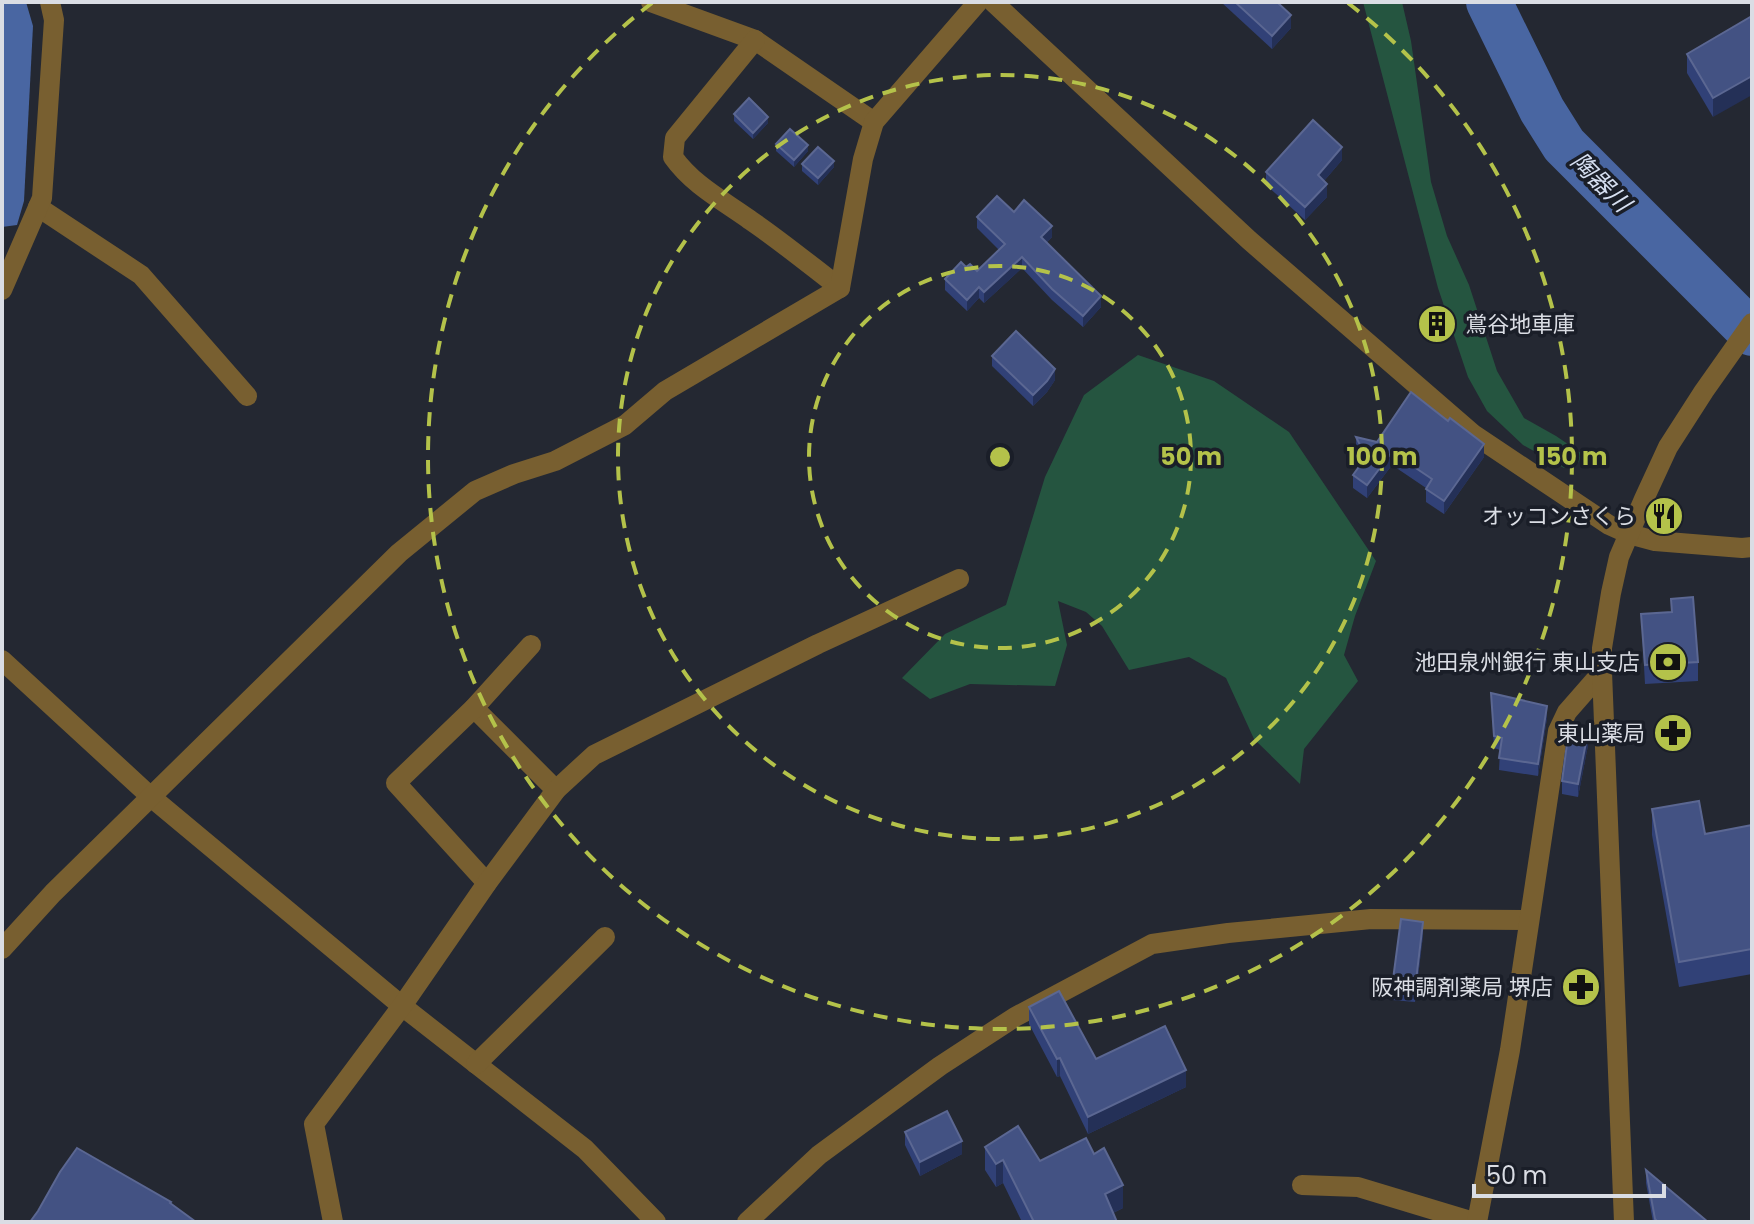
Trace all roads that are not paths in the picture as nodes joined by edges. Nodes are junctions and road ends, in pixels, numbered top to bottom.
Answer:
1 (50, 2) edge
2 (651, 2) edge
3 (978, 2) edge
4 (993, 2) edge
5 (755, 40) junction
6 (874, 122) junction
7 (38, 207) junction
8 (840, 288) junction
9 (2, 290) edge
10 (1752, 323) edge
11 (247, 396) dead end
12 (1629, 534) junction
13 (1752, 547) edge
14 (959, 579) dead end
15 (531, 645) dead end
16 (2, 660) edge
17 (1602, 672) junction
18 (474, 708) junction
19 (556, 790) junction
20 (151, 797) junction
21 (487, 883) junction
22 (1528, 920) junction
23 (605, 937) dead end
24 (2, 949) edge
25 (402, 1006) junction
26 (476, 1064) junction
27 (1302, 1185) dead end
28 (333, 1222) edge
29 (656, 1222) edge
30 (747, 1222) edge
31 (1475, 1222) edge
32 (1624, 1222) edge

1 - 7 street
2 - 5 street
3 - 6 street
4 - 12 street
5 - 6 street
5 - 8 street
6 - 8 street
7 - 9 street
7 - 11 street
8 - 20 street
10 - 12 street
12 - 13 street
12 - 17 street
14 - 19 street
15 - 18 street
16 - 20 street
17 - 22 street
17 - 32 street
18 - 19 street
18 - 21 street
19 - 21 street
20 - 24 street
20 - 25 street
21 - 25 street
22 - 30 street
22 - 31 street
23 - 26 street
25 - 26 street
25 - 28 street
26 - 29 street
27 - 31 street

